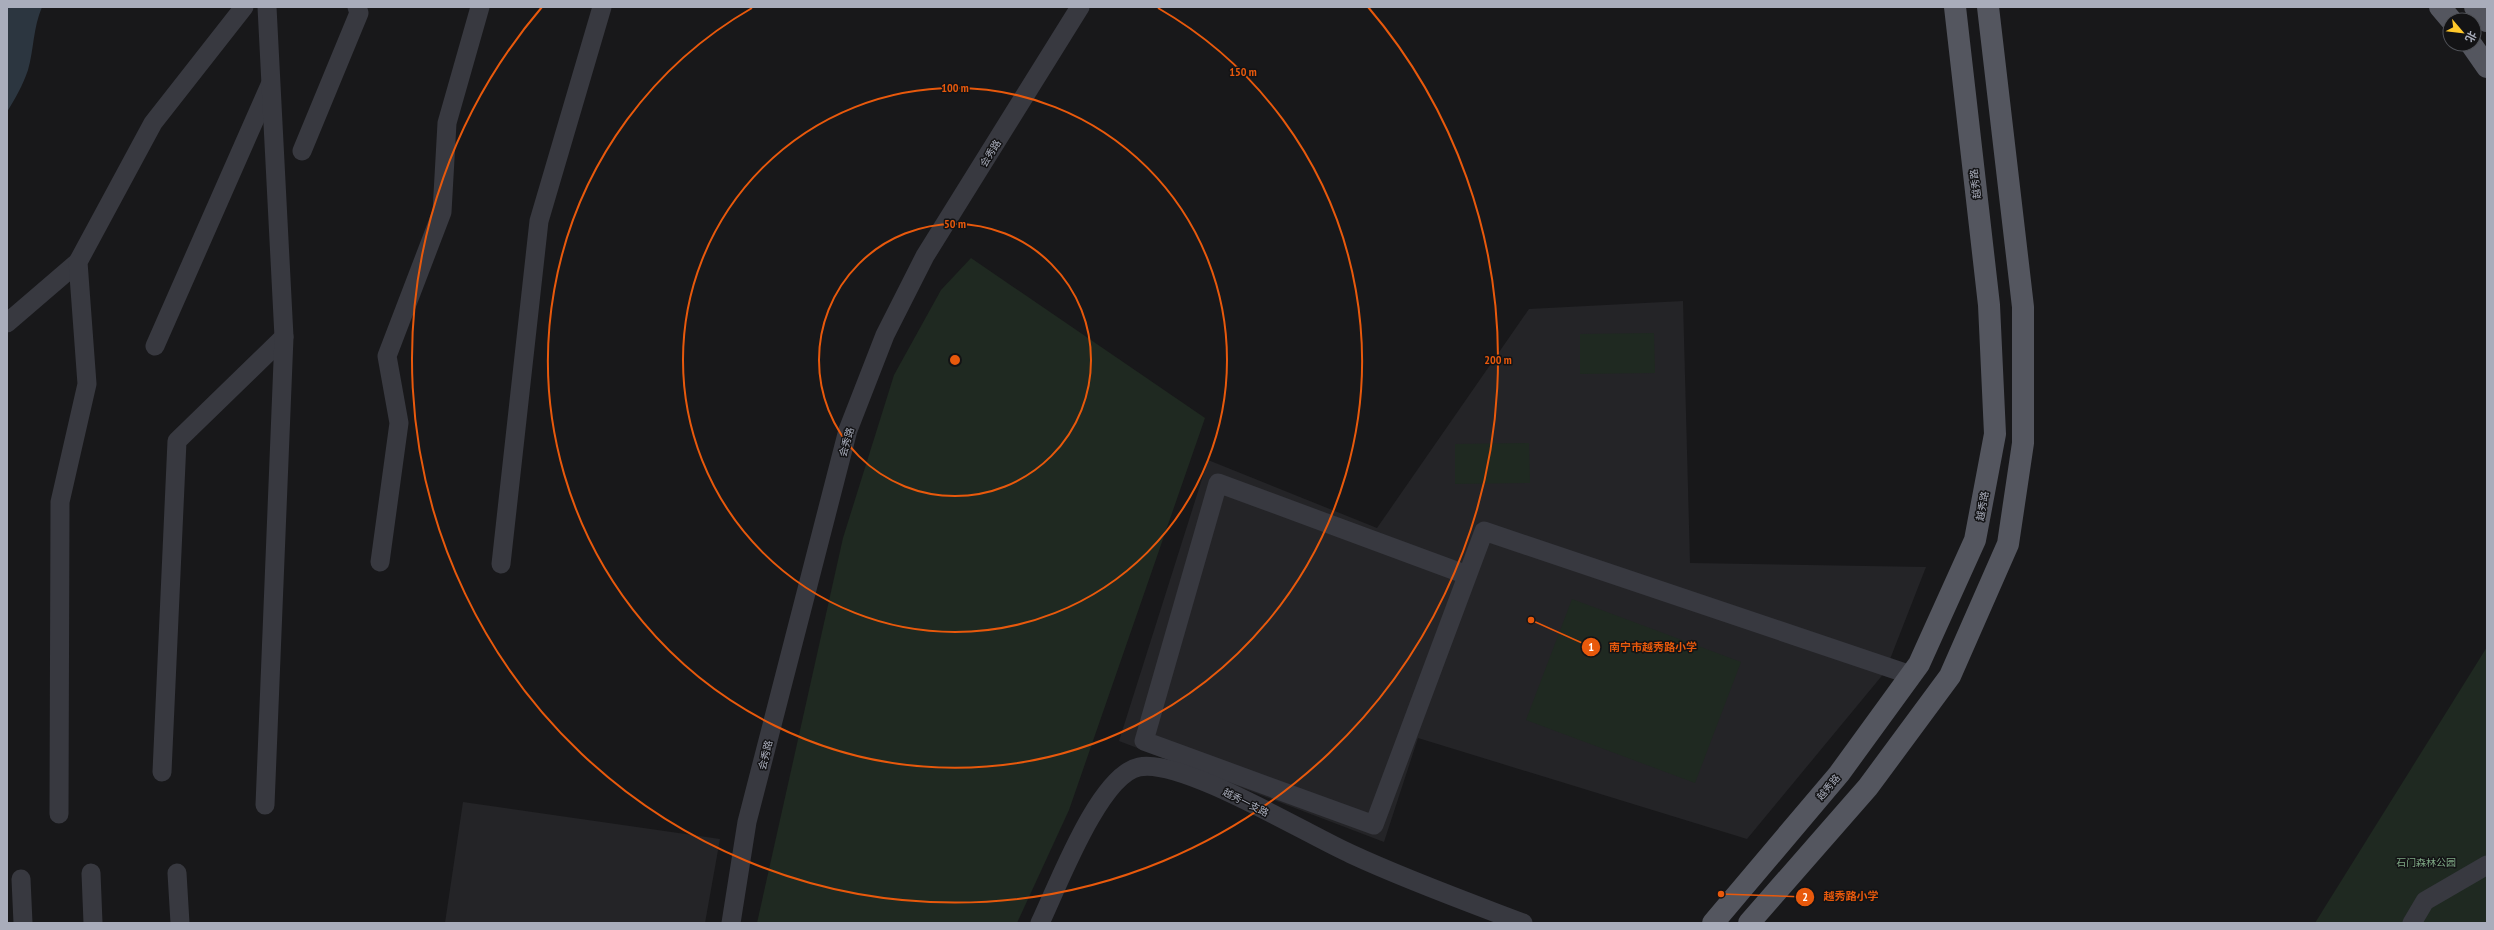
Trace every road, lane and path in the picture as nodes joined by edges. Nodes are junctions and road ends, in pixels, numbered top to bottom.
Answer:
1 (244, 7) edge
2 (267, 7) edge
3 (357, 7) edge
4 (480, 7) edge
5 (602, 7) edge
6 (1080, 7) edge
7 (1955, 7) edge
8 (1988, 7) edge
9 (2475, 7) edge
10 (2487, 21) edge
11 (2477, 52) edge
12 (2487, 67) edge
13 (271, 82) junction
14 (302, 151) dead end
15 (78, 262) junction
16 (7, 323) edge
17 (284, 337) junction
18 (155, 346) dead end
19 (380, 562) dead end
20 (501, 564) dead end
21 (1467, 575) junction
22 (1911, 676) junction
23 (162, 772) dead end
24 (265, 805) dead end
25 (59, 814) dead end
26 (2487, 865) edge
27 (177, 872) dead end
28 (91, 873) dead end
29 (21, 879) dead end
30 (23, 923) edge
31 (93, 923) edge
32 (180, 923) edge
33 (731, 923) edge
34 (1040, 923) edge
35 (1523, 923) edge
36 (1713, 923) edge
37 (1749, 923) edge
38 (2412, 923) edge

1 - 15 street
2 - 13 street
3 - 14 street
4 - 19 street
5 - 20 street
6 - 33 street, 会秀路
7 - 22 main road, 越秀路
8 - 37 main road
9 - 10 main road
11 - 12 main road
13 - 17 street
13 - 18 street
15 - 16 street
15 - 25 street
17 - 23 street
17 - 24 street
21 - 21 street
21 - 22 street
22 - 36 main road, 越秀路
26 - 38 street
27 - 32 street
28 - 31 street
29 - 30 street
34 - 35 street, 越秀一支路

